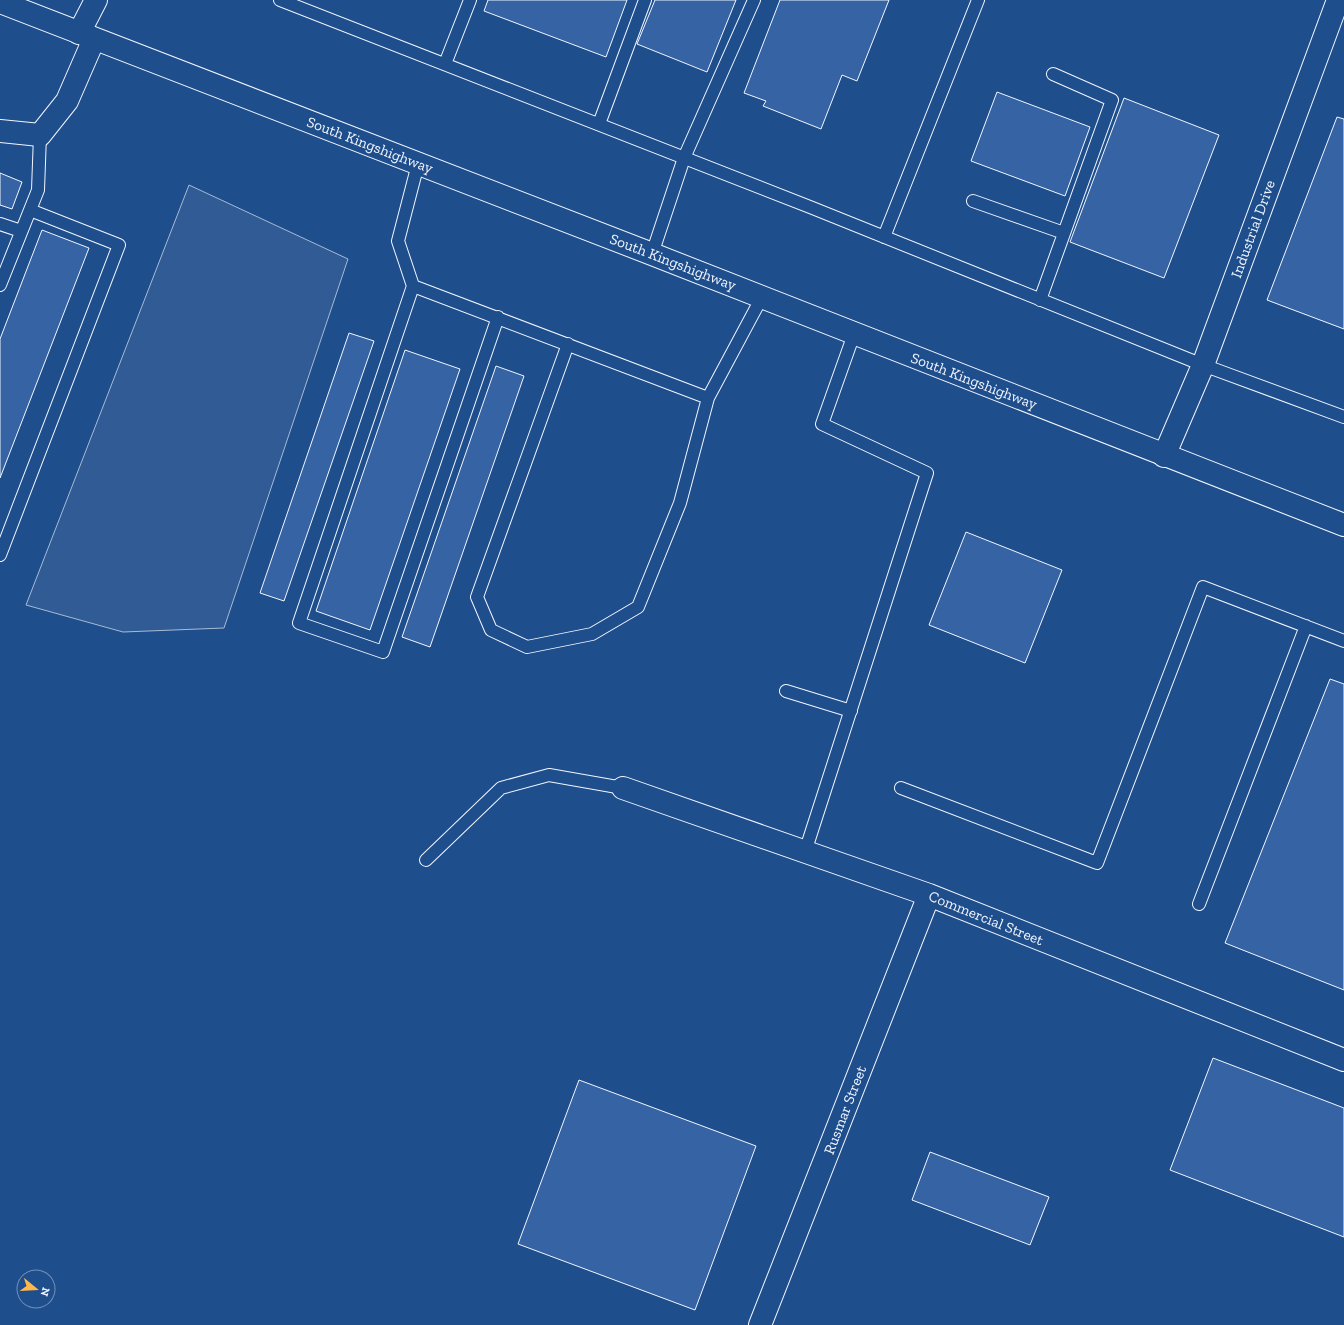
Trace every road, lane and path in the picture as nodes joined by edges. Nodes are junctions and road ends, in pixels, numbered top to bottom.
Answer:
1 (96, 0) edge
2 (280, 0) edge
3 (470, 0) edge
4 (645, 0) edge
5 (754, 0) edge
6 (978, 0) edge
7 (1338, 0) edge
8 (0, 2) edge
9 (86, 36) junction
10 (445, 64) junction
11 (1053, 74) dead end
12 (600, 124) junction
13 (0, 131) edge
14 (40, 135) junction
15 (684, 158) junction
16 (418, 164) junction
17 (973, 202) dead end
18 (30, 210) junction
19 (0, 224) edge
20 (21, 231) junction
21 (1064, 233) junction
22 (884, 237) junction
23 (652, 254) junction
24 (0, 285) edge
25 (413, 286) junction
26 (762, 297) junction
27 (1040, 300) junction
28 (498, 317) junction
29 (854, 334) junction
30 (568, 344) junction
31 (1203, 365) junction
32 (708, 398) junction
33 (1344, 417) edge
34 (1164, 456) junction
35 (1344, 525) edge
36 (0, 555) edge
37 (1306, 626) junction
38 (1344, 641) edge
39 (786, 692) dead end
40 (851, 711) junction
41 (622, 788) joint
42 (901, 788) dead end
43 (805, 852) junction
44 (426, 860) dead end
45 (929, 895) junction
46 (1199, 904) dead end
47 (1344, 1060) edge
48 (760, 1325) edge

1 - 9 street
2 - 10 lane
3 - 10 lane
4 - 12 lane
5 - 15 lane
6 - 22 lane
7 - 31 street, Industrial Drive
8 - 9 street, South Kingshighway
9 - 14 street
9 - 16 street, South Kingshighway
10 - 12 lane
11 - 21 lane
12 - 15 lane
13 - 14 street
14 - 18 lane
15 - 22 lane
15 - 23 lane
16 - 23 street, South Kingshighway
16 - 25 lane
17 - 21 lane
18 - 20 lane
18 - 36 lane
19 - 20 lane
20 - 24 lane
21 - 27 lane
22 - 27 lane
23 - 26 street, South Kingshighway
25 - 28 lane
25 - 28 lane
26 - 29 street, South Kingshighway
26 - 32 lane
27 - 31 lane
28 - 30 lane
29 - 34 street, South Kingshighway
29 - 40 lane
30 - 32 lane
30 - 32 lane
31 - 33 lane
31 - 34 street, Industrial Drive
34 - 35 street, South Kingshighway
37 - 38 lane
37 - 42 lane
37 - 46 lane
39 - 40 lane
40 - 43 lane
41 - 43 street, Commercial Street
41 - 44 lane
43 - 45 street, Commercial Street
45 - 47 street, Commercial Street
45 - 48 street, Rusmar Street

